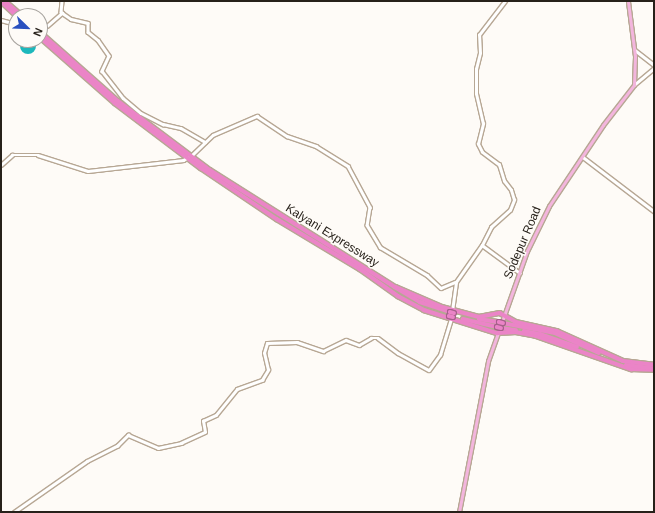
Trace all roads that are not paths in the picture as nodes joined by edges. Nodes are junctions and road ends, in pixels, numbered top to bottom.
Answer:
1 (1, 1) edge
2 (6, 1) edge
3 (62, 1) edge
4 (505, 1) edge
5 (628, 1) edge
6 (8, 8) edge
7 (13, 8) edge
8 (62, 13) junction
9 (48, 25) edge
10 (48, 39) edge
11 (48, 44) edge
12 (635, 50) junction
13 (654, 66) edge
14 (634, 85) junction
15 (205, 142) junction
16 (583, 156) junction
17 (190, 157) junction
18 (1, 165) edge
19 (654, 211) edge
20 (482, 245) junction
21 (520, 273) junction
22 (456, 282) junction
23 (394, 289) junction
24 (452, 314) junction
25 (504, 315) junction
26 (497, 332) junction
27 (654, 367) edge
28 (14, 512) edge
29 (459, 512) edge

1 - 6 highway
2 - 7 highway
3 - 8 street
4 - 20 street
5 - 12 main road
8 - 9 street
8 - 15 street
10 - 17 highway, Kalyani Expressway
11 - 17 highway, Kalyani Expressway
12 - 13 street
12 - 14 main road
13 - 14 street
14 - 16 main road, Sodepur Road
15 - 17 street
15 - 22 street
16 - 19 street
16 - 21 main road, Sodepur Road
17 - 18 street
17 - 23 highway, Kalyani Expressway
20 - 21 street
20 - 22 street
21 - 25 main road, Sodepur Road
22 - 24 street
23 - 24 highway
23 - 24 highway, Kalyani Expressway
24 - 25 highway, Kalyani Expressway
24 - 26 highway, Kalyani Expressway
24 - 27 highway
24 - 27 highway
24 - 28 street
25 - 26 main road, Sodepur Road
25 - 27 highway, Kalyani Expressway
26 - 27 highway, Kalyani Expressway
26 - 29 main road, Sodepur Road

